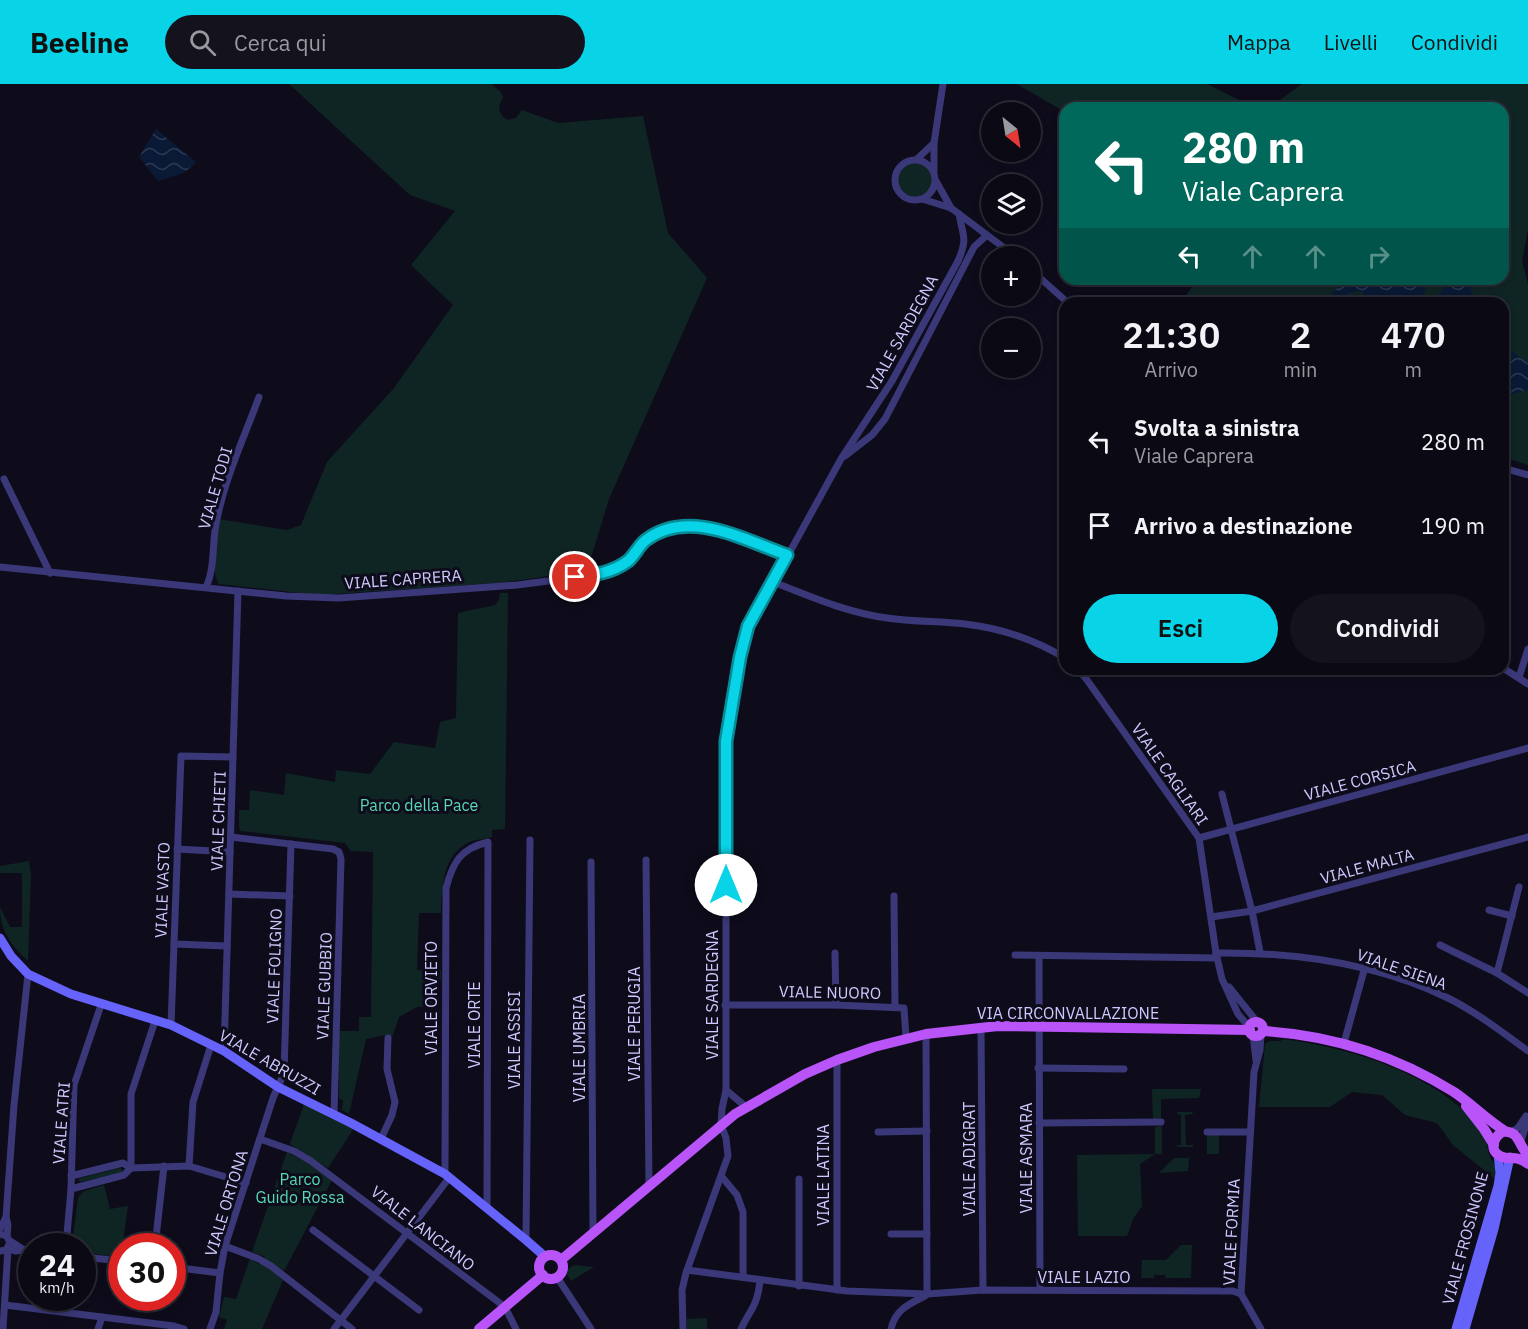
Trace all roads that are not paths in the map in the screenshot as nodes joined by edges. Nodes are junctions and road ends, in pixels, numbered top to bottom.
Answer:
1 (943, 84) edge
2 (934, 143) junction
3 (916, 159) junction
4 (935, 176) junction
5 (922, 199) junction
6 (951, 208) junction
7 (959, 214) junction
8 (987, 235) junction
9 (1001, 246) edge
10 (1041, 279) edge
11 (1061, 297) edge
12 (259, 397) dead end
13 (841, 459) junction
14 (1509, 470) edge
15 (1528, 475) edge
16 (4, 479) dead end
17 (787, 555) junction
18 (0, 567) edge
19 (50, 573) junction
20 (773, 582) junction
21 (206, 588) junction
22 (238, 591) junction
23 (1528, 649) edge
24 (1059, 654) edge
25 (1509, 671) edge
26 (1083, 675) edge
27 (1519, 677) junction
28 (1528, 684) edge
29 (1528, 747) edge
30 (233, 757) junction
31 (1222, 794) dead end
32 (1231, 829) junction
33 (231, 837) junction
34 (1528, 837) edge
35 (1199, 838) junction
36 (530, 840) dead end
37 (488, 842) joint
38 (291, 844) junction
39 (177, 849) junction
40 (230, 852) junction
41 (646, 860) dead end
42 (591, 862) dead end
43 (1519, 887) dead end
44 (229, 894) junction
45 (290, 896) junction
46 (894, 896) dead end
47 (1490, 910) dead end
48 (1252, 911) junction
49 (1512, 916) junction
50 (1211, 917) junction
51 (0, 938) edge
52 (174, 944) junction
53 (1440, 945) dead end
54 (227, 946) junction
55 (1260, 952) junction
56 (835, 953) dead end
57 (1015, 955) dead end
58 (1217, 955) junction
59 (1039, 956) junction
60 (1365, 967) junction
61 (1497, 973) junction
62 (28, 974) junction
63 (1528, 993) edge
64 (101, 1005) junction
65 (725, 1005) junction
66 (836, 1005) junction
67 (895, 1006) junction
68 (155, 1021) junction
69 (171, 1024) junction
70 (1038, 1025) junction
71 (981, 1027) junction
72 (1256, 1030) junction
73 (926, 1034) junction
74 (388, 1038) dead end
75 (906, 1038) junction
76 (1344, 1044) junction
77 (211, 1045) junction
78 (224, 1051) junction
79 (1528, 1051) edge
80 (837, 1060) junction
81 (1038, 1068) junction
82 (1124, 1069) dead end
83 (278, 1087) junction
84 (726, 1090) junction
85 (1454, 1092) junction
86 (746, 1107) junction
87 (1527, 1112) edge
88 (334, 1114) junction
89 (1161, 1122) dead end
90 (1039, 1123) junction
91 (721, 1125) junction
92 (927, 1131) junction
93 (1508, 1131) junction
94 (878, 1132) dead end
95 (1207, 1132) dead end
96 (1250, 1132) junction
97 (260, 1139) junction
98 (381, 1139) junction
99 (1520, 1145) junction
100 (1496, 1150) junction
101 (1528, 1155) edge
102 (1510, 1157) junction
103 (1528, 1164) edge
104 (164, 1166) junction
105 (189, 1167) junction
106 (131, 1168) junction
107 (71, 1176) junction
108 (447, 1176) junction
109 (722, 1177) junction
110 (799, 1179) dead end
111 (246, 1183) junction
112 (649, 1187) junction
113 (71, 1190) junction
114 (487, 1208) junction
115 (6, 1217) junction
116 (0, 1229) edge
117 (313, 1230) dead end
118 (67, 1233) edge
119 (156, 1233) edge
120 (407, 1233) junction
121 (593, 1233) junction
122 (891, 1233) dead end
123 (927, 1234) junction
124 (6, 1240) edge
125 (526, 1240) junction
126 (225, 1246) junction
127 (18, 1251) edge
128 (0, 1253) edge
129 (543, 1258) junction
130 (561, 1260) junction
131 (6, 1265) junction
132 (186, 1269) edge
133 (687, 1270) junction
134 (220, 1273) junction
135 (543, 1275) junction
136 (374, 1276) junction
137 (557, 1277) junction
138 (743, 1277) junction
139 (760, 1281) junction
140 (799, 1286) junction
141 (837, 1290) junction
142 (983, 1290) junction
143 (1040, 1290) junction
144 (927, 1294) junction
145 (1241, 1294) junction
146 (5, 1305) junction
147 (505, 1307) junction
148 (418, 1310) dead end
149 (102, 1317) junction
150 (341, 1320) junction
151 (151, 1326) edge
152 (3, 1329) edge
153 (98, 1329) edge
154 (184, 1329) edge
155 (210, 1329) edge
156 (334, 1329) edge
157 (352, 1329) edge
158 (479, 1329) edge
159 (516, 1329) edge
160 (591, 1329) edge
161 (683, 1329) edge
162 (741, 1329) edge
163 (891, 1329) edge
164 (1261, 1329) edge
165 (1456, 1329) edge
166 (1464, 1329) edge

1 - 2 street
2 - 3 street
2 - 4 street
3 - 4 street
3 - 5 street
4 - 5 street
4 - 6 street
5 - 6 street
6 - 7 street
7 - 8 street
7 - 13 street, VIALE SARDEGNA
8 - 9 street
8 - 13 street, VIALE SARDEGNA
10 - 11 street
12 - 21 street, VIALE TODI
13 - 17 street, VIALE SARDEGNA
14 - 15 street
16 - 19 street
17 - 20 street, VIALE SARDEGNA
17 - 22 street, VIALE CAPRERA
18 - 19 street, VIALE CAPRERA
19 - 21 street, VIALE CAPRERA
20 - 24 street
20 - 65 street, VIALE SARDEGNA
21 - 22 street, VIALE CAPRERA
22 - 30 street, VIALE CHIETI
23 - 27 street
25 - 27 street
26 - 35 street, VIALE CAGLIARI
27 - 28 street
29 - 32 street, VIALE CORSICA
30 - 33 street, VIALE CHIETI
30 - 39 street, VIALE VASTO
31 - 32 street
32 - 35 street, VIALE CORSICA
32 - 48 street
33 - 38 street
33 - 40 street, VIALE CHIETI
34 - 48 street, VIALE MALTA
35 - 50 street, VIALE CAGLIARI
36 - 125 street, VIALE ASSISI
37 - 108 street, VIALE ORVIETO
37 - 114 street, VIALE ORTE
38 - 45 street, VIALE FOLIGNO
38 - 88 street, VIALE GUBBIO
39 - 40 street
39 - 52 street, VIALE VASTO
40 - 44 street, VIALE CHIETI
41 - 112 street, VIALE PERUGIA
42 - 121 street, VIALE UMBRIA
43 - 49 street
44 - 45 street
44 - 54 street, VIALE CHIETI
45 - 83 street, VIALE FOLIGNO
46 - 67 street
47 - 49 street
48 - 50 street, VIALE MALTA
48 - 55 street
49 - 61 street
50 - 58 street, VIALE CAGLIARI
51 - 62 street, VIALE ABRUZZI
52 - 54 street
52 - 69 street, VIALE VASTO
53 - 61 street
54 - 78 street, VIALE CHIETI
55 - 58 street, VIALE SIENA
55 - 60 street, VIALE SIENA
56 - 66 street
57 - 59 street, VIALE SIENA
58 - 59 street, VIALE SIENA
58 - 72 street, VIALE CAGLIARI
59 - 70 street, VIALE ASMARA
60 - 76 street
60 - 79 street, VIALE SIENA
61 - 63 street
62 - 64 street, VIALE ABRUZZI
62 - 115 street
64 - 68 street, VIALE ABRUZZI
64 - 107 street, VIALE ATRI
65 - 66 street, VIALE NUORO
65 - 84 street, VIALE SARDEGNA
66 - 67 street, VIALE NUORO
67 - 75 street, VIALE NUORO
68 - 69 street, VIALE ABRUZZI
68 - 106 street
69 - 77 street, VIALE ABRUZZI
70 - 71 main road, VIA CIRCONVALLAZIONE
70 - 72 main road, VIA CIRCONVALLAZIONE
70 - 81 street, VIALE ASMARA
71 - 73 main road, VIA CIRCONVALLAZIONE
71 - 142 street, VIALE ADIGRAT
72 - 76 main road, VIA CIRCONVALLAZIONE
72 - 96 street, VIALE FORMIA
73 - 75 main road, VIA CIRCONVALLAZIONE
73 - 92 street
74 - 98 street
75 - 80 main road, VIA CIRCONVALLAZIONE
76 - 85 main road, VIA CIRCONVALLAZIONE
77 - 78 street, VIALE ABRUZZI
77 - 105 street
78 - 83 street, VIALE ABRUZZI
80 - 86 main road, VIA CIRCONVALLAZIONE
80 - 141 street, VIALE LATINA
81 - 82 street
81 - 90 street, VIALE ASMARA
83 - 88 street, VIALE ABRUZZI
83 - 97 street, VIALE ORTONA
84 - 86 street
84 - 91 street, VIALE SARDEGNA
85 - 93 main road, VIA CIRCONVALLAZIONE
85 - 100 main road, VIA CIRCONVALLAZIONE
86 - 91 main road, VIA CIRCONVALLAZIONE
87 - 93 street
87 - 99 street
88 - 98 street, VIALE ABRUZZI
89 - 90 street
90 - 143 street, VIALE ASMARA
91 - 109 street
91 - 112 main road, VIA CIRCONVALLAZIONE
92 - 94 street
92 - 123 street
93 - 99 main road, VIA CIRCONVALLAZIONE
93 - 100 main road
95 - 96 street
96 - 145 street, VIALE FORMIA
97 - 111 street, VIALE ORTONA
97 - 120 street, VIALE LANCIANO
98 - 108 street, VIALE ABRUZZI
99 - 101 main road, VIA CIRCONVALLAZIONE
99 - 102 main road
100 - 102 main road
100 - 165 street, VIALE FROSINONE
102 - 103 main road
102 - 166 street, VIALE FROSINONE
104 - 105 street
104 - 106 street
104 - 119 street
105 - 111 street
106 - 107 street
106 - 113 street
107 - 113 street, VIALE ATRI
108 - 114 street, VIALE ABRUZZI
108 - 120 street
109 - 133 street
109 - 138 street
110 - 140 street
111 - 126 street, VIALE ORTONA
112 - 121 main road, VIA CIRCONVALLAZIONE
113 - 118 street, VIALE ATRI
114 - 125 street, VIALE ABRUZZI
115 - 116 street
115 - 124 street
117 - 136 street
120 - 136 street
120 - 147 street, VIALE LANCIANO
121 - 130 main road, VIA CIRCONVALLAZIONE
122 - 123 street
123 - 144 street
124 - 127 street
124 - 128 street
124 - 131 street
125 - 129 street, VIALE ABRUZZI
126 - 134 street, VIALE ORTONA
126 - 150 street
128 - 131 street
129 - 130 main road
129 - 135 main road
130 - 137 main road
131 - 146 street
132 - 134 street
133 - 138 street, VIALE LAZIO
133 - 161 street
134 - 155 street, VIALE ORTONA
135 - 137 main road
135 - 147 main road
136 - 148 street
136 - 150 street
137 - 160 street
138 - 139 street, VIALE LAZIO
139 - 140 street, VIALE LAZIO
139 - 162 street
140 - 141 street, VIALE LAZIO
141 - 144 street, VIALE LAZIO
142 - 143 street, VIALE LAZIO
142 - 144 street, VIALE LAZIO
143 - 145 street, VIALE LAZIO
144 - 163 street, VIALE LAZIO
145 - 164 street, VIALE FORMIA
146 - 149 street
146 - 152 street
147 - 158 main road
147 - 159 street
149 - 151 street
149 - 153 street
150 - 156 street
150 - 157 street
151 - 154 street

